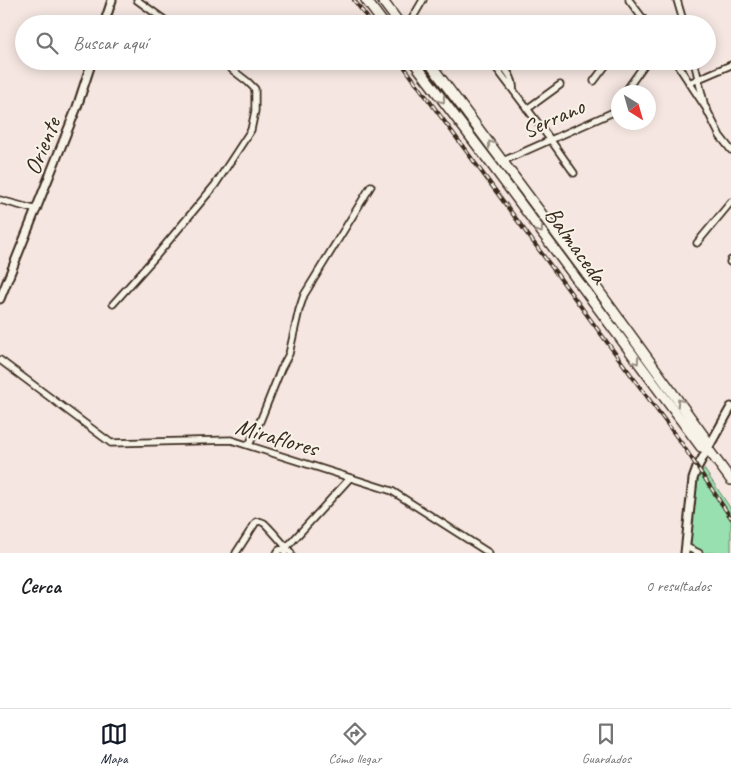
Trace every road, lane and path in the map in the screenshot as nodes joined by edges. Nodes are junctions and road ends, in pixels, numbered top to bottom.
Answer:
1 (112, 0) edge
2 (137, 0) edge
3 (366, 0) edge
4 (382, 0) edge
5 (424, 0) edge
6 (629, 0) edge
7 (677, 0) edge
8 (107, 15) edge
9 (158, 15) edge
10 (377, 15) edge
11 (393, 15) edge
12 (415, 15) edge
13 (641, 15) edge
14 (681, 15) edge
15 (731, 65) edge
16 (89, 70) edge
17 (232, 70) edge
18 (420, 70) edge
19 (435, 70) edge
20 (498, 70) edge
21 (506, 70) edge
22 (602, 70) edge
23 (641, 70) edge
24 (680, 70) edge
25 (696, 70) edge
26 (698, 78) junction
27 (594, 81) dead end
28 (689, 83) junction
29 (560, 85) dead end
30 (631, 85) edge
31 (513, 90) junction
32 (706, 108) junction
33 (527, 109) junction
34 (611, 113) edge
35 (550, 140) junction
36 (731, 150) edge
37 (503, 161) junction
38 (574, 173) dead end
39 (371, 186) dead end
40 (0, 200) edge
41 (731, 202) edge
42 (36, 210) junction
43 (697, 243) dead end
44 (0, 299) edge
45 (113, 304) dead end
46 (0, 360) edge
47 (731, 407) edge
48 (249, 445) junction
49 (708, 450) junction
50 (350, 478) junction
51 (731, 480) edge
52 (287, 550) edge
53 (685, 550) edge
54 (236, 553) edge
55 (277, 553) edge
56 (489, 553) edge
57 (699, 553) edge

1 - 8 street
2 - 9 street
3 - 10 main road
4 - 11 main road
5 - 12 street
6 - 13 street
7 - 14 street
15 - 26 street
16 - 42 street, Oriente
17 - 45 street
18 -> 49 main road, Balmaceda
37 -> 19 main road, Balmaceda
20 - 31 street
21 - 31 street
22 - 27 street
23 - 30 street
24 - 28 street
25 - 26 street
26 - 28 street
26 - 32 street
28 - 32 street
29 - 33 street
31 - 33 street
32 - 36 street
33 - 35 street
34 - 35 street, Serrano
35 - 37 street, Serrano
35 - 38 street
49 -> 37 main road, Balmaceda
39 - 48 street
40 - 42 street
41 - 43 street
42 - 44 street, Oriente
46 - 48 street, Miraflores
47 - 49 street
48 - 50 street, Miraflores
49 - 51 main road, Balmaceda
49 - 53 street
50 - 52 street
50 - 56 street, Miraflores
52 - 54 street
52 - 55 street
53 - 57 street

